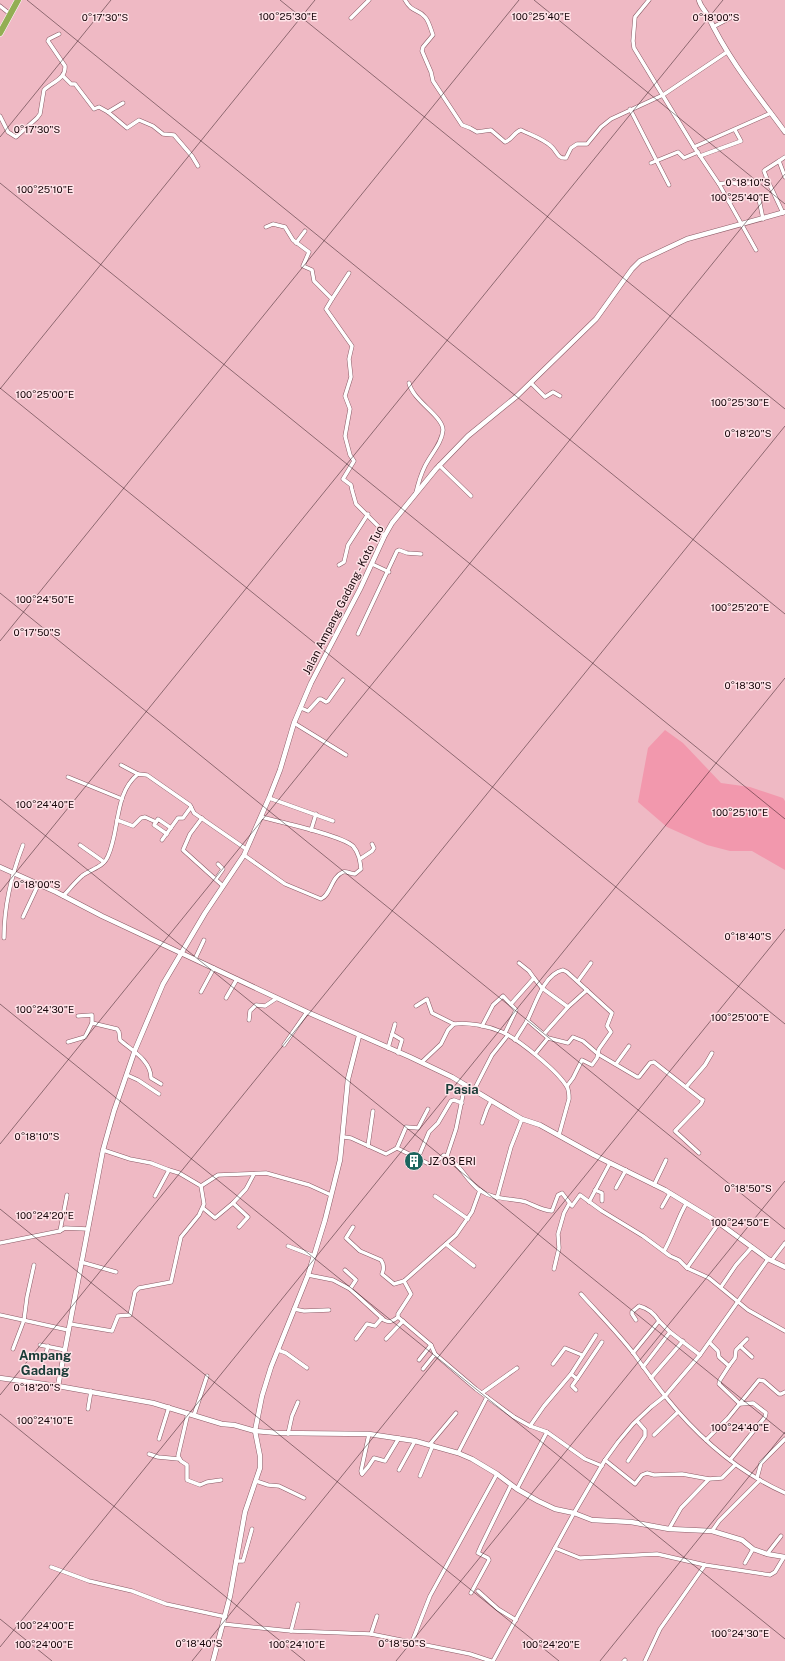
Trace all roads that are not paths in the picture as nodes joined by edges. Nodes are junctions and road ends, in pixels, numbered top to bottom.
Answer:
1 (18, 0) edge
2 (368, 0) edge
3 (405, 0) edge
4 (650, 0) edge
5 (699, 0) edge
6 (0, 6) edge
7 (10, 14) junction
8 (351, 18) dead end
9 (730, 18) dead end
10 (713, 28) junction
11 (0, 33) edge
12 (59, 34) dead end
13 (727, 52) junction
14 (63, 76) junction
15 (663, 95) junction
16 (121, 104) dead end
17 (630, 109) junction
18 (108, 112) junction
19 (771, 113) junction
20 (0, 116) edge
21 (735, 130) junction
22 (785, 132) edge
23 (694, 147) junction
24 (698, 152) junction
25 (700, 156) junction
26 (785, 157) edge
27 (657, 161) junction
28 (779, 161) junction
29 (652, 163) dead end
30 (198, 166) dead end
31 (785, 177) edge
32 (768, 179) junction
33 (719, 184) junction
34 (669, 185) dead end
35 (742, 197) dead end
36 (759, 199) dead end
37 (729, 202) junction
38 (784, 213) edge
39 (763, 219) junction
40 (741, 225) junction
41 (266, 227) dead end
42 (305, 231) dead end
43 (297, 241) junction
44 (756, 250) dead end
45 (349, 273) dead end
46 (332, 299) junction
47 (409, 383) dead end
48 (531, 383) junction
49 (560, 396) dead end
50 (439, 465) junction
51 (416, 494) junction
52 (472, 496) dead end
53 (368, 514) junction
54 (384, 538) junction
55 (421, 554) dead end
56 (372, 564) junction
57 (339, 565) dead end
58 (389, 572) junction
59 (358, 634) dead end
60 (343, 680) dead end
61 (301, 708) junction
62 (294, 723) junction
63 (346, 756) dead end
64 (121, 765) dead end
65 (138, 774) junction
66 (68, 777) dead end
67 (270, 798) junction
68 (122, 799) junction
69 (191, 807) junction
70 (316, 814) junction
71 (261, 817) junction
72 (202, 818) junction
73 (117, 820) junction
74 (333, 821) dead end
75 (156, 822) junction
76 (171, 828) junction
77 (311, 830) junction
78 (166, 834) junction
79 (162, 840) dead end
80 (372, 844) dead end
81 (23, 845) dead end
82 (80, 845) dead end
83 (246, 849) junction
84 (244, 855) junction
85 (360, 859) junction
86 (104, 862) junction
87 (218, 864) dead end
88 (0, 867) edge
89 (12, 873) junction
90 (216, 880) junction
91 (38, 885) junction
92 (224, 886) junction
93 (63, 896) junction
94 (23, 917) dead end
95 (4, 938) dead end
96 (204, 940) dead end
97 (181, 953) junction
98 (195, 959) junction
99 (519, 963) dead end
100 (591, 963) dead end
101 (214, 968) junction
102 (534, 978) junction
103 (237, 979) junction
104 (578, 982) junction
105 (542, 988) junction
106 (587, 990) junction
107 (201, 992) dead end
108 (226, 998) dead end
109 (277, 998) junction
110 (511, 1004) junction
111 (416, 1006) dead end
112 (568, 1008) junction
113 (307, 1012) junction
114 (78, 1016) dead end
115 (249, 1020) dead end
116 (527, 1020) junction
117 (92, 1023) junction
118 (395, 1024) dead end
119 (454, 1024) junction
120 (482, 1026) junction
121 (392, 1034) junction
122 (507, 1034) junction
123 (544, 1034) junction
124 (359, 1036) junction
125 (548, 1038) junction
126 (515, 1040) junction
127 (68, 1042) dead end
128 (284, 1044) dead end
129 (629, 1046) dead end
130 (388, 1048) junction
131 (135, 1050) junction
132 (712, 1052) dead end
133 (398, 1053) junction
134 (535, 1054) junction
135 (598, 1054) junction
136 (422, 1062) junction
137 (616, 1064) junction
138 (127, 1075) junction
139 (161, 1084) dead end
140 (465, 1085) junction
141 (567, 1086) junction
142 (686, 1087) junction
143 (474, 1090) junction
144 (159, 1094) dead end
145 (492, 1101) junction
146 (462, 1103) junction
147 (428, 1109) dead end
148 (373, 1111) dead end
149 (522, 1119) junction
150 (482, 1123) dead end
151 (559, 1135) junction
152 (344, 1137) junction
153 (368, 1146) junction
154 (397, 1148) junction
155 (103, 1150) junction
156 (699, 1153) dead end
157 (447, 1156) junction
158 (418, 1158) junction
159 (666, 1160) dead end
160 (610, 1163) junction
161 (169, 1170) junction
162 (626, 1170) junction
163 (254, 1174) junction
164 (654, 1185) junction
165 (201, 1186) junction
166 (616, 1188) dead end
167 (480, 1190) junction
168 (595, 1190) junction
169 (670, 1193) junction
170 (67, 1195) dead end
171 (331, 1195) junction
172 (155, 1196) dead end
173 (434, 1196) dead end
174 (497, 1198) junction
175 (602, 1201) dead end
176 (589, 1202) junction
177 (233, 1203) junction
178 (569, 1204) junction
179 (686, 1204) junction
180 (662, 1207) dead end
181 (203, 1208) junction
182 (468, 1219) junction
183 (719, 1223) junction
184 (239, 1226) dead end
185 (353, 1227) dead end
186 (87, 1229) junction
187 (60, 1232) junction
188 (0, 1243) edge
189 (446, 1244) junction
190 (785, 1244) edge
191 (288, 1246) dead end
192 (752, 1247) junction
193 (664, 1251) junction
194 (314, 1256) junction
195 (770, 1260) junction
196 (81, 1262) junction
197 (34, 1265) dead end
198 (474, 1266) dead end
199 (687, 1268) junction
200 (785, 1268) edge
201 (554, 1269) dead end
202 (345, 1270) dead end
203 (116, 1272) dead end
204 (308, 1275) junction
205 (404, 1281) junction
206 (721, 1286) junction
207 (350, 1289) junction
208 (581, 1294) dead end
209 (738, 1300) junction
210 (294, 1309) junction
211 (329, 1310) dead end
212 (0, 1315) edge
213 (398, 1317) junction
214 (382, 1318) junction
215 (24, 1320) junction
216 (636, 1320) dead end
217 (402, 1321) junction
218 (659, 1321) junction
219 (70, 1324) junction
220 (68, 1330) junction
221 (785, 1331) edge
222 (670, 1332) junction
223 (596, 1335) dead end
224 (356, 1339) dead end
225 (386, 1339) dead end
226 (746, 1339) dead end
227 (683, 1341) junction
228 (602, 1342) dead end
229 (710, 1343) junction
230 (40, 1345) dead end
231 (431, 1345) junction
232 (48, 1346) junction
233 (740, 1346) junction
234 (13, 1349) dead end
235 (65, 1350) junction
236 (278, 1350) junction
237 (633, 1353) junction
238 (435, 1354) junction
239 (582, 1355) junction
240 (700, 1355) junction
241 (45, 1357) dead end
242 (752, 1357) dead end
243 (419, 1360) dead end
244 (553, 1364) dead end
245 (729, 1366) junction
246 (643, 1367) junction
247 (307, 1368) dead end
248 (517, 1368) dead end
249 (422, 1369) dead end
250 (571, 1374) junction
251 (207, 1376) dead end
252 (0, 1378) edge
253 (651, 1378) junction
254 (577, 1379) junction
255 (58, 1386) junction
256 (576, 1390) dead end
257 (91, 1391) junction
258 (785, 1392) edge
259 (482, 1393) junction
260 (665, 1396) junction
261 (487, 1397) junction
262 (298, 1402) dead end
263 (740, 1404) junction
264 (169, 1407) junction
265 (88, 1409) dead end
266 (678, 1412) junction
267 (188, 1413) junction
268 (456, 1413) dead end
269 (194, 1415) junction
270 (637, 1421) junction
271 (530, 1426) junction
272 (255, 1431) junction
273 (547, 1432) junction
274 (288, 1434) junction
275 (369, 1434) junction
276 (654, 1435) dead end
277 (399, 1438) junction
278 (159, 1439) dead end
279 (785, 1439) edge
280 (706, 1440) junction
281 (415, 1441) junction
282 (432, 1445) junction
283 (458, 1453) junction
284 (149, 1454) dead end
285 (178, 1459) junction
286 (606, 1460) junction
287 (730, 1460) junction
288 (628, 1461) dead end
289 (735, 1465) junction
290 (602, 1466) junction
291 (399, 1470) dead end
292 (497, 1474) junction
293 (420, 1476) dead end
294 (709, 1479) junction
295 (758, 1479) junction
296 (221, 1480) dead end
297 (256, 1481) junction
298 (511, 1485) junction
299 (517, 1489) junction
300 (785, 1493) edge
301 (304, 1498) dead end
302 (574, 1513) junction
303 (252, 1528) dead end
304 (669, 1529) junction
305 (712, 1531) junction
306 (781, 1536) dead end
307 (555, 1548) junction
308 (753, 1549) junction
309 (767, 1554) junction
310 (784, 1557) edge
311 (236, 1562) junction
312 (745, 1563) dead end
313 (705, 1565) junction
314 (51, 1567) dead end
315 (478, 1591) dead end
316 (470, 1593) dead end
317 (298, 1604) dead end
318 (377, 1616) dead end
319 (226, 1617) junction
320 (516, 1620) junction
321 (224, 1624) junction
322 (291, 1631) junction
323 (371, 1634) junction
324 (412, 1642) junction
325 (213, 1661) edge
326 (492, 1661) edge
327 (645, 1661) edge

1 - 7 highway
2 - 8 street
3 - 17 street
4 - 15 street
5 - 10 street
6 - 7 street
7 - 11 highway
9 - 10 street
10 - 13 street
12 - 14 street
13 - 15 street
13 - 19 street
14 - 18 street
14 - 20 street
15 - 17 street
15 - 23 street
16 - 18 street
17 - 27 street
18 - 30 street
19 - 21 street
19 - 22 street
21 - 23 street
21 - 25 street
23 - 24 street
24 - 25 street
24 - 27 street
25 - 33 street
26 - 28 street
27 - 29 street
27 - 34 street
28 - 31 street
28 - 32 street
32 - 33 street
32 - 38 street
33 - 37 street
35 - 37 street
36 - 39 street
37 - 40 street
38 - 39 street, Jalan Ampang Gadang - Koto Tuo
39 - 40 street, Jalan Ampang Gadang - Koto Tuo
40 - 44 street
40 - 48 street, Jalan Ampang Gadang - Koto Tuo
41 - 43 street
42 - 43 street
43 - 46 street
45 - 46 street
46 - 53 street
47 - 51 street
48 - 49 street
48 - 50 street, Jalan Ampang Gadang - Koto Tuo
50 - 51 street, Jalan Ampang Gadang - Koto Tuo
50 - 52 street
51 - 54 street, Jalan Ampang Gadang - Koto Tuo
53 - 54 street
53 - 57 street
54 - 56 street, Jalan Ampang Gadang - Koto Tuo
55 - 58 street
56 - 58 street
56 - 61 street, Jalan Ampang Gadang - Koto Tuo
58 - 59 street
60 - 61 street
61 - 62 street, Jalan Ampang Gadang - Koto Tuo
62 - 63 street
62 - 67 street, Jalan Ampang Gadang - Koto Tuo
64 - 65 street
65 - 68 street
65 - 69 street
66 - 68 street
67 - 70 street
67 - 71 street, Jalan Ampang Gadang - Koto Tuo
68 - 73 street
69 - 72 street
69 - 76 street
70 - 74 street
70 - 77 street
71 - 77 street
71 - 83 street, Jalan Ampang Gadang - Koto Tuo
72 - 83 street
72 - 90 street
73 - 75 street
73 - 86 street
75 - 76 street
75 - 78 street
76 - 78 street
77 - 85 street
78 - 79 street
80 - 85 street
81 - 89 street
82 - 86 street
83 - 84 street, Jalan Ampang Gadang - Koto Tuo
84 - 85 street
84 - 92 street, Jalan Ampang Gadang - Koto Tuo
86 - 93 street
87 - 90 street
88 - 89 street
89 - 91 street
89 - 95 street
90 - 92 street
91 - 93 street
91 - 94 street
92 - 97 street, Jalan Ampang Gadang - Koto Tuo
93 - 97 street
96 - 98 street
97 - 98 street
97 - 131 street, Jalan Ampang Gadang - Koto Tuo
98 - 101 street
99 - 102 street
100 - 104 street
101 - 103 street
101 - 107 street
102 - 105 street
102 - 110 street
103 - 108 street
103 - 109 street
104 - 105 street
104 - 106 street
105 - 112 street
105 - 116 street
106 - 112 street
106 - 135 street
109 - 113 street
109 - 115 street
110 - 120 street
110 - 122 street
111 - 119 street
112 - 123 street
113 - 124 street
113 - 128 street
114 - 117 street
116 - 123 street
116 - 126 street
117 - 127 street
117 - 131 street
118 - 121 street
119 - 120 street
119 - 136 street
120 - 122 street
121 - 130 street
121 - 133 street
122 - 126 street
122 - 143 street
123 - 125 street
124 - 130 street
124 - 152 street
125 - 134 street
125 - 135 street
126 - 134 street
129 - 137 street
130 - 133 street
131 - 138 street, Jalan Ampang Gadang - Koto Tuo
131 - 139 street
132 - 142 street
133 - 136 street
134 - 141 street
135 - 137 street
135 - 141 street
136 - 140 street
137 - 142 street
138 - 144 street
138 - 155 street, Jalan Ampang Gadang - Koto Tuo
140 - 143 street
140 - 146 street
141 - 151 street
142 - 156 street
143 - 145 street
145 - 149 street
145 - 150 street
146 - 157 street
146 - 158 street
147 - 154 street
148 - 153 street
149 - 151 street
149 - 174 street
151 - 160 street
152 - 153 street
152 - 171 street
153 - 154 street
154 - 158 street
155 - 161 street
155 - 186 street, Jalan Ampang Gadang - Koto Tuo
157 - 158 street
157 - 167 street
159 - 164 street
160 - 162 street
160 - 168 street
161 - 165 street
161 - 172 street
162 - 164 street
162 - 166 street
163 - 165 street
163 - 171 street
163 - 177 street
164 - 169 street
165 - 181 street
167 - 174 street
167 - 182 street
168 - 175 street
168 - 176 street
169 - 179 street
169 - 180 street
170 - 187 street
171 - 194 street
173 - 182 street
174 - 178 street
176 - 178 street
176 - 193 street
177 - 181 street
177 - 184 street
178 - 201 street
179 - 183 street
179 - 193 street
181 - 219 street
182 - 189 street
183 - 192 street
183 - 199 street
185 - 205 street
186 - 187 street
186 - 196 street, Jalan Ampang Gadang - Koto Tuo
187 - 188 street
189 - 198 street
189 - 205 street
190 - 195 street
191 - 194 street
192 - 195 street
192 - 206 street
193 - 199 street
194 - 204 street
195 - 200 street
195 - 209 street
196 - 203 street
196 - 219 street, Jalan Ampang Gadang - Koto Tuo
197 - 215 street
199 - 206 street
202 - 207 street
204 - 207 street
204 - 210 street
205 - 213 street
206 - 209 street
207 - 214 street
208 - 237 street
209 - 221 street
209 - 229 street
210 - 211 street
210 - 236 street
212 - 215 street
213 - 214 street
213 - 217 street
214 - 224 street
215 - 220 street
215 - 234 street
216 - 218 street
217 - 225 street
217 - 231 street
218 - 222 street
218 - 237 street
219 - 220 street, Jalan Ampang Gadang - Koto Tuo
220 - 235 street, Jalan Ampang Gadang - Koto Tuo
222 - 227 street
222 - 246 street
223 - 239 street
226 - 233 street
227 - 240 street
227 - 253 street
228 - 254 street
229 - 240 street
229 - 245 street
230 - 232 street
231 - 238 street
231 - 243 street
232 - 235 street
232 - 241 street
233 - 242 street
233 - 245 street
235 - 255 street, Jalan Ampang Gadang - Koto Tuo
236 - 247 street
236 - 272 street
237 - 246 street
238 - 249 street
238 - 259 street
239 - 244 street
239 - 250 street
240 - 260 street
245 - 263 street
246 - 253 street
248 - 259 street
250 - 254 street
250 - 271 street
251 - 269 street
252 - 255 street
253 - 260 street
254 - 256 street
255 - 257 street
257 - 264 street
257 - 265 street
258 - 263 street
259 - 261 street
260 - 266 street
260 - 270 street
261 - 271 street
261 - 283 street
262 - 274 street
263 - 280 street
263 - 287 street
264 - 267 street
264 - 278 street
266 - 276 street
266 - 280 street
267 - 269 street
267 - 285 street
268 - 282 street
269 - 272 street
270 - 286 street
270 - 288 street
271 - 273 street
272 - 274 street
272 - 297 street
273 - 290 street
273 - 299 street
274 - 275 street
275 - 277 street
275 - 277 street
277 - 281 street
279 - 295 street
280 - 287 street
281 - 282 street
281 - 291 street
282 - 283 street
282 - 293 street
283 - 292 street
284 - 285 street
285 - 296 street
286 - 290 street
286 - 294 street
287 - 289 street
289 - 294 street
289 - 295 street
290 - 302 street
292 - 298 street
292 - 324 street
294 - 304 street
295 - 300 street
295 - 305 street
297 - 301 street
297 - 311 street
298 - 299 street
298 - 316 street
299 - 302 street
302 - 304 street
302 - 307 street
303 - 311 street
304 - 305 street
305 - 308 street
306 - 309 street
307 - 313 street
307 - 320 street
308 - 309 street
308 - 312 street
309 - 310 street
310 - 313 street
311 - 319 street
313 - 327 street
314 - 319 street
315 - 320 street
317 - 322 street
318 - 323 street
319 - 321 street
320 - 326 street
321 - 322 street
321 - 325 street
322 - 323 street
323 - 324 street
324 - 326 street

